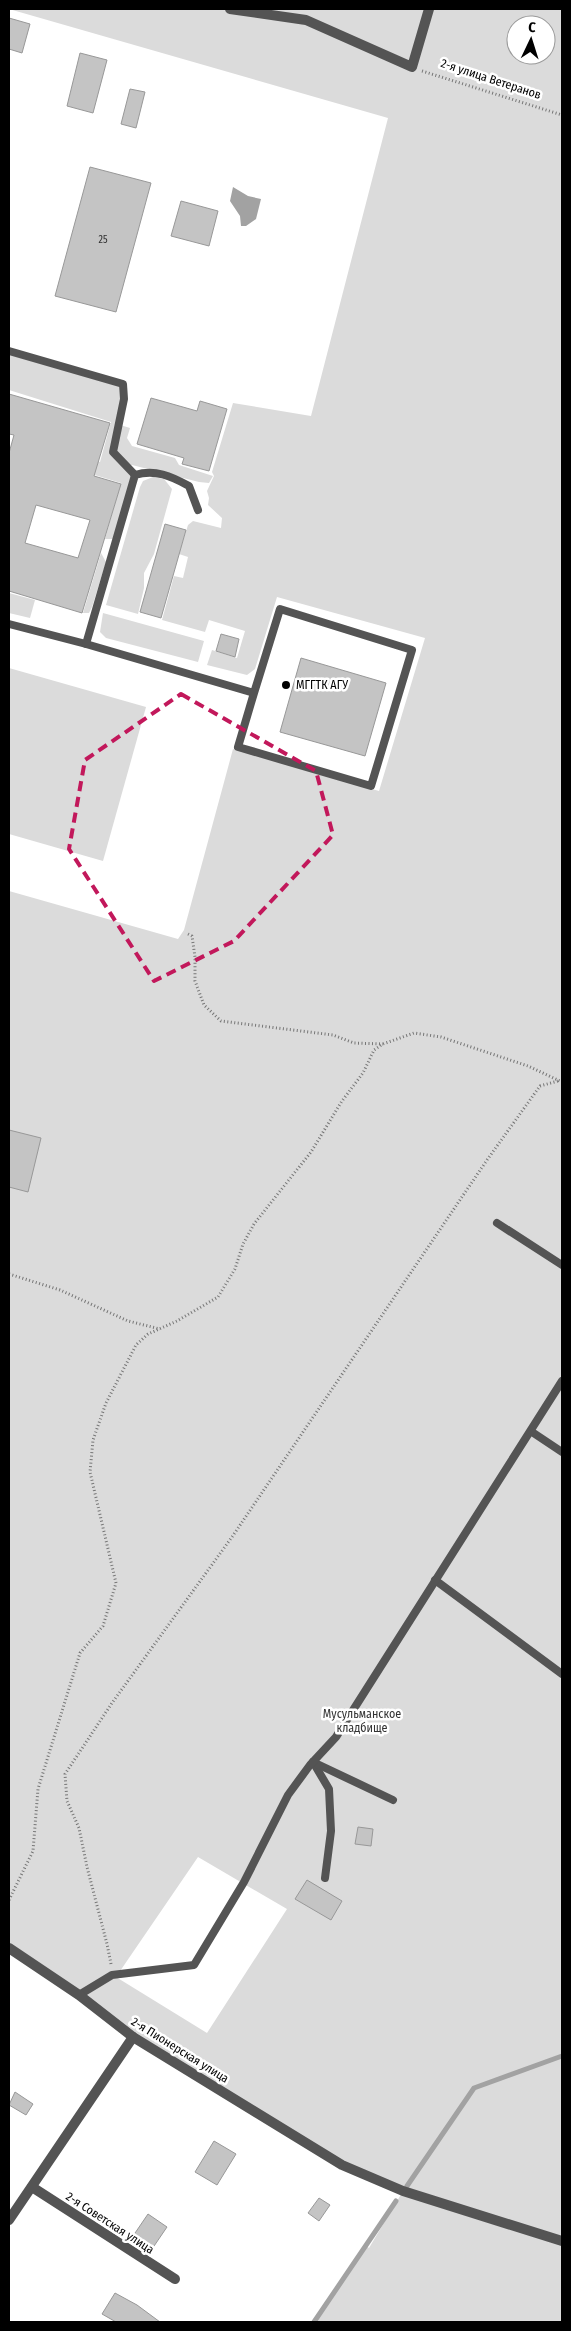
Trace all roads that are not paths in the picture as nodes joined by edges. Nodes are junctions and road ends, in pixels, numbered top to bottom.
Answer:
1 (230, 9) edge
2 (429, 9) edge
3 (9, 351) edge
4 (135, 475) junction
5 (198, 510) dead end
6 (9, 624) edge
7 (86, 644) junction
8 (254, 693) junction
9 (497, 1223) dead end
10 (562, 1265) edge
11 (562, 1382) edge
12 (532, 1432) junction
13 (562, 1452) edge
14 (435, 1580) junction
15 (562, 1674) edge
16 (313, 1762) junction
17 (393, 1800) dead end
18 (325, 1878) dead end
19 (9, 1948) edge
20 (79, 1995) junction
21 (133, 2037) junction
22 (32, 2187) junction
23 (9, 2220) edge
24 (562, 2241) edge
25 (175, 2279) dead end

1 - 2 street
3 - 4 lane
4 - 5 lane
4 - 7 lane
6 - 7 lane
7 - 8 lane
8 - 8 lane
9 - 10 lane
11 - 12 lane
12 - 13 lane
12 - 14 lane
14 - 15 lane
14 - 16 lane
16 - 17 lane
16 - 18 lane
16 - 20 lane
19 - 20 street, 2-я Пионерская улица
20 - 21 street, 2-я Пионерская улица
21 - 22 street
21 - 24 street, 2-я Пионерская улица
22 - 23 street
22 - 25 street, 2-я Советская улица

